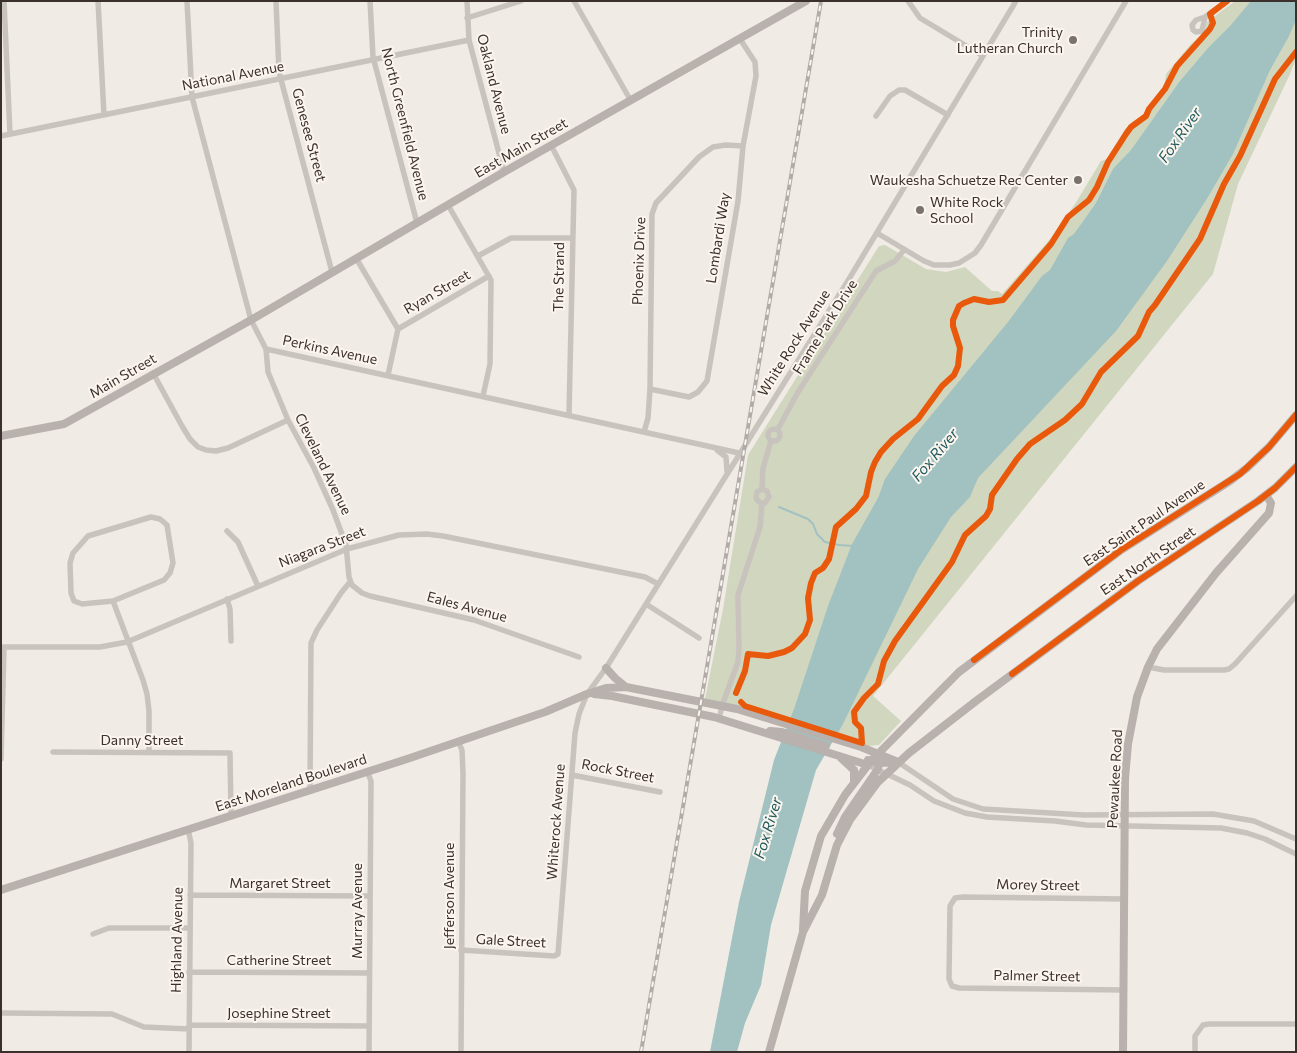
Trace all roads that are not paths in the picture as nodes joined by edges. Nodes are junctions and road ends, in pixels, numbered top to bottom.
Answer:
1 (4, 1) edge
2 (98, 1) edge
3 (187, 1) edge
4 (276, 1) edge
5 (370, 1) edge
6 (466, 1) edge
7 (521, 1) edge
8 (574, 1) edge
9 (806, 1) edge
10 (908, 1) edge
11 (1016, 1) edge
12 (1126, 1) edge
13 (1227, 1) edge
14 (793, 4) edge
15 (1205, 17) dead end
16 (468, 18) junction
17 (740, 39) junction
18 (469, 40) junction
19 (983, 56) junction
20 (374, 59) junction
21 (281, 79) junction
22 (192, 97) junction
23 (631, 101) junction
24 (104, 115) junction
25 (948, 115) junction
26 (876, 116) dead end
27 (10, 134) junction
28 (1, 136) edge
29 (551, 145) junction
30 (743, 146) junction
31 (504, 172) junction
32 (448, 205) junction
33 (418, 223) junction
34 (877, 233) junction
35 (573, 238) junction
36 (904, 250) junction
37 (478, 256) junction
38 (356, 258) junction
39 (332, 272) junction
40 (489, 276) junction
41 (251, 320) junction
42 (398, 329) junction
43 (266, 349) junction
44 (153, 373) junction
45 (388, 375) junction
46 (650, 389) junction
47 (483, 396) junction
48 (569, 415) junction
49 (1296, 415) edge
50 (288, 420) junction
51 (778, 429) junction
52 (644, 432) junction
53 (1, 436) edge
54 (772, 441) junction
55 (706, 446) junction
56 (740, 453) junction
57 (1296, 466) edge
58 (726, 475) junction
59 (1266, 495) junction
60 (227, 531) dead end
61 (347, 549) junction
62 (350, 582) junction
63 (658, 584) junction
64 (258, 586) junction
65 (1296, 596) edge
66 (227, 599) junction
67 (113, 602) junction
68 (646, 604) junction
69 (699, 638) dead end
70 (231, 641) dead end
71 (127, 642) junction
72 (2, 647) edge
73 (579, 657) dead end
74 (1148, 667) junction
75 (606, 668) junction
76 (626, 687) junction
77 (587, 694) junction
78 (666, 695) junction
79 (663, 706) junction
80 (722, 706) junction
81 (2, 707) edge
82 (719, 719) junction
83 (458, 741) junction
84 (52, 752) dead end
85 (149, 752) junction
86 (836, 752) junction
87 (879, 754) junction
88 (1, 759) edge
89 (898, 762) junction
90 (870, 763) junction
91 (879, 766) junction
92 (367, 771) junction
93 (887, 773) junction
94 (572, 774) junction
95 (853, 784) junction
96 (310, 790) junction
97 (660, 792) dead end
98 (1124, 814) junction
99 (1169, 814) junction
100 (231, 815) junction
101 (1241, 818) junction
102 (1124, 827) junction
103 (1168, 827) junction
104 (188, 829) junction
105 (1238, 831) junction
106 (1296, 839) edge
107 (1296, 854) edge
108 (832, 860) junction
109 (1, 890) edge
110 (190, 895) junction
111 (369, 896) junction
112 (1123, 899) junction
113 (190, 928) junction
114 (803, 932) junction
115 (93, 934) dead end
116 (461, 950) junction
117 (558, 954) joint
118 (189, 972) junction
119 (369, 973) junction
120 (952, 986) joint
121 (1123, 990) junction
122 (1, 1012) edge
123 (1296, 1024) edge
124 (369, 1026) junction
125 (189, 1027) junction
126 (189, 1052) edge
127 (369, 1052) edge
128 (461, 1052) edge
129 (769, 1052) edge
130 (1123, 1052) edge
131 (1194, 1052) edge

1 - 27 street
2 - 24 street
3 - 22 street, Perkins Avenue
4 - 21 street, Genesee Street
5 - 20 street, North Greenfield Avenue
6 - 16 street, Oakland Avenue
7 - 16 street
8 - 23 street
9 - 14 main road, East Main Street
10 - 19 street
11 - 19 street, White Rock Avenue
12 - 36 street
13 - 15 street
14 - 17 main road, East Main Street
16 - 18 street, Oakland Avenue
17 - 23 main road, East Main Street
17 - 30 street, Lombardi Way
18 - 20 street, National Avenue
18 - 31 street, Oakland Avenue
19 - 25 street, White Rock Avenue
20 - 21 street, National Avenue
20 - 33 street, North Greenfield Avenue
21 - 22 street, National Avenue
21 - 39 street, Genesee Street
22 - 24 street, National Avenue
22 - 41 street, Perkins Avenue
23 - 29 main road, East Main Street
24 - 27 street, National Avenue
25 - 26 street
25 - 34 street, White Rock Avenue
27 - 28 street, National Avenue
29 - 31 main road, East Main Street
29 - 35 street, The Strand
30 - 46 street, Phoenix Drive
30 - 46 street, Lombardi Way
31 - 32 main road, East Main Street
32 - 33 main road, East Main Street
32 - 37 street
33 - 38 main road, East Main Street
34 - 36 street
34 - 56 street, White Rock Avenue
35 - 37 street
35 - 48 street, The Strand
36 - 51 street, Frame Park Drive
37 - 40 street
38 - 39 main road, East Main Street
38 - 42 street
39 - 41 main road, East Main Street
40 - 42 street, Ryan Street
40 - 47 street
41 - 43 street, Perkins Avenue
41 - 44 main road, Main Street
42 - 45 street
43 - 45 street, Perkins Avenue
43 - 50 street, Cleveland Avenue
44 - 50 street
44 - 53 main road, Main Street
45 - 47 street, Perkins Avenue
46 - 52 street, Phoenix Drive
47 - 48 street, Perkins Avenue
48 - 52 street, Perkins Avenue
49 - 87 main road, East Saint Paul Avenue
50 - 61 street, Cleveland Avenue
51 - 54 street, Frame Park Drive
51 - 54 street, Frame Park Drive
52 - 55 street, Perkins Avenue
54 - 80 street, Frame Park Drive
55 - 56 street, Perkins Avenue
55 - 58 street
56 - 58 street, White Rock Avenue
57 - 59 main road, East North Street
58 - 63 street, White Rock Avenue
59 - 74 main road, Pewaukee Road
59 - 89 main road, East North Street
60 - 64 street
61 - 62 street, Cleveland Avenue
61 - 63 street, Niagara Street
61 - 64 street, Niagara Street
62 - 73 street, Eales Avenue
62 - 96 street
63 - 68 street, White Rock Avenue
64 - 66 street, Niagara Street
65 - 74 street
66 - 70 street
66 - 71 street, Niagara Street
67 - 67 street
67 - 71 street
68 - 69 street
68 - 75 street, White Rock Avenue
71 - 72 street, Niagara Street
71 - 85 street
72 - 81 street
74 - 98 main road, Pewaukee Road
75 - 76 main road
75 - 77 street, White Rock Avenue
76 - 77 main road, East Moreland Boulevard
76 - 78 main road, East Moreland Boulevard
77 - 79 main road, East Moreland Boulevard
77 - 83 main road, East Moreland Boulevard
77 - 94 street, Whiterock Avenue
78 - 79 main road
78 - 80 main road, East Moreland Boulevard
79 - 82 main road, East Moreland Boulevard
80 - 82 street, Frame Park Drive
80 - 87 main road, East Moreland Boulevard
81 - 88 street
82 - 86 main road, East Moreland Boulevard
83 - 92 main road, East Moreland Boulevard
83 - 116 street, Jefferson Avenue
84 - 85 street, Danny Street
85 - 100 street, Danny Street
86 - 90 main road, East Moreland Boulevard
86 - 95 main road
87 - 89 main road, East Moreland Boulevard
87 - 90 main road, East Saint Paul Avenue
87 - 91 main road
89 - 91 main road, East Moreland Boulevard
89 - 93 main road, East North Street
89 - 98 street
90 - 91 main road, East Moreland Boulevard
90 - 95 main road, East North Street
91 - 93 street
91 - 108 main road
92 - 96 main road, East Moreland Boulevard
92 - 111 street, Murray Avenue
93 - 102 street
93 - 108 main road, East North Street
94 - 97 street, Rock Street
94 - 117 street, Whiterock Avenue
95 - 114 main road, East North Street
96 - 100 main road, East Moreland Boulevard
98 - 99 street
98 - 102 main road, Pewaukee Road
99 - 101 street
99 - 103 street
100 - 104 main road, East Moreland Boulevard
101 - 105 street
101 - 106 street
102 - 103 street
102 - 112 main road, Pewaukee Road
103 - 105 street
104 - 109 main road, East Moreland Boulevard
104 - 110 street, Highland Avenue
105 - 107 street
108 - 114 main road, East North Street
110 - 111 street, Margaret Street
110 - 113 street, Highland Avenue
111 - 119 street, Murray Avenue
112 - 120 street, Morey Street
112 - 121 main road, Pewaukee Road
113 - 115 street
113 - 118 street, Highland Avenue
114 - 129 main road, East North Street
116 - 117 street, Gale Street
116 - 128 street, Jefferson Avenue
118 - 119 street, Catherine Street
118 - 125 street, Highland Avenue
119 - 124 street, Murray Avenue
120 - 121 street, Palmer Street
121 - 130 main road, Pewaukee Road
122 - 125 street, Josephine Street
123 - 131 street
124 - 125 street, Josephine Street
124 - 127 street, Murray Avenue
125 - 126 street, Highland Avenue

